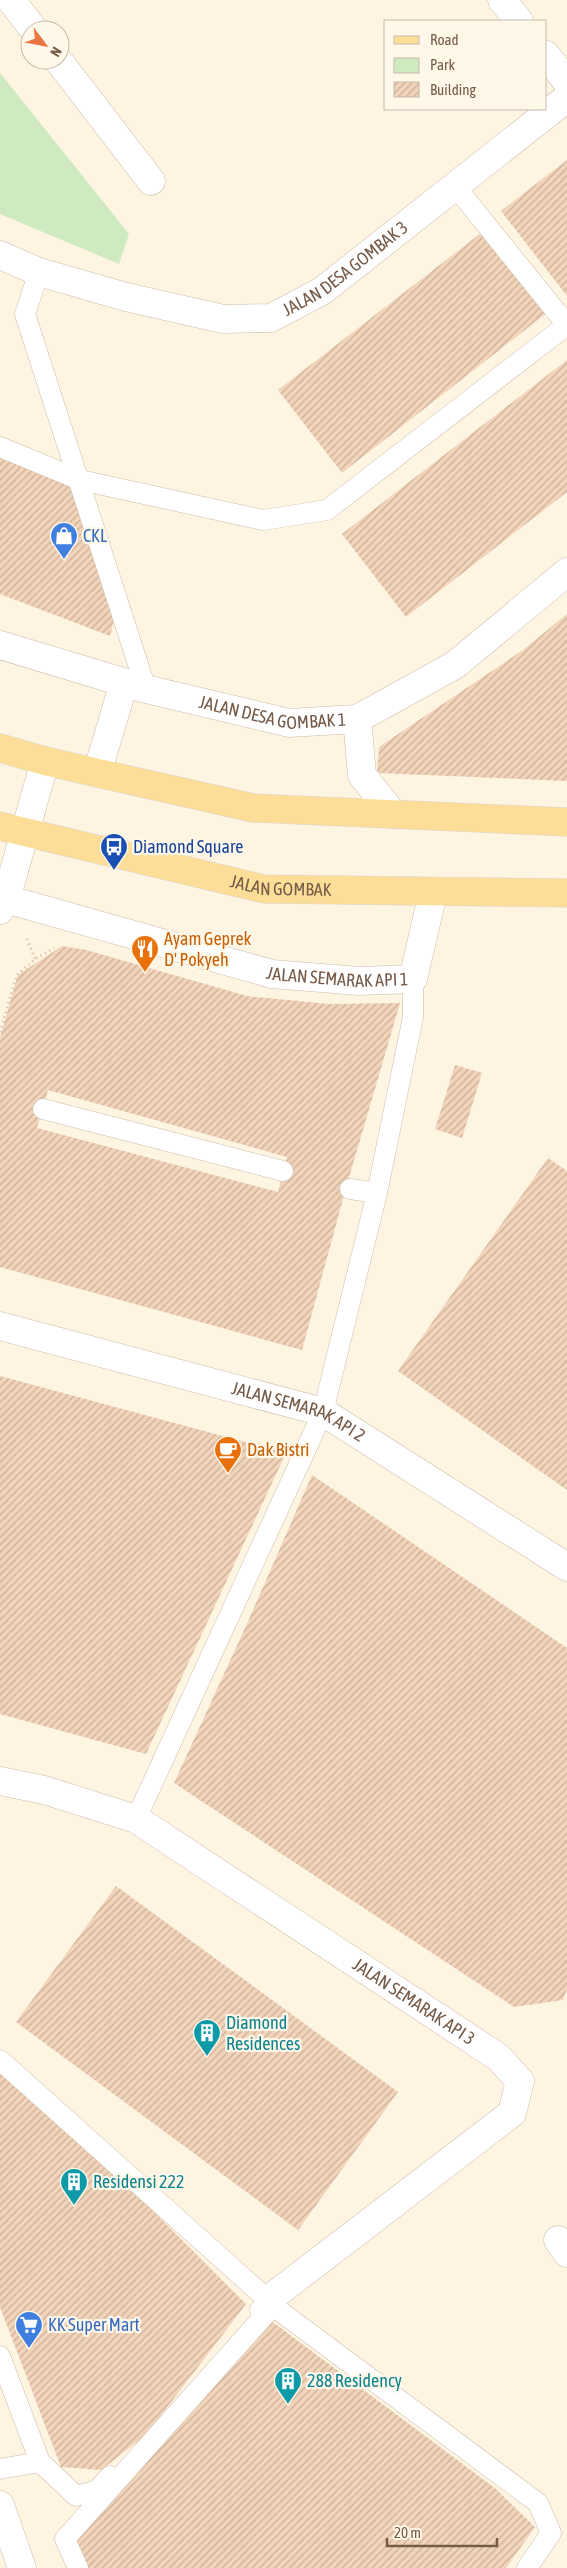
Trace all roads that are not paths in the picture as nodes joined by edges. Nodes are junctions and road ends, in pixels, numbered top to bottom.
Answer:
1 (11, 0) edge
2 (502, 0) edge
3 (26, 20) edge
4 (518, 20) edge
5 (547, 56) edge
6 (66, 70) edge
7 (567, 82) edge
8 (567, 98) edge
9 (151, 180) dead end
10 (455, 186) junction
11 (0, 255) edge
12 (39, 272) junction
13 (567, 325) edge
14 (0, 447) edge
15 (80, 480) junction
16 (567, 572) edge
17 (0, 645) edge
18 (135, 686) junction
19 (357, 718) junction
20 (0, 748) edge
21 (45, 761) junction
22 (97, 773) junction
23 (393, 814) junction
24 (567, 822) edge
25 (13, 829) edge
26 (433, 893) junction
27 (567, 893) edge
28 (3, 905) edge
29 (413, 979) junction
30 (43, 1109) dead end
31 (283, 1171) dead end
32 (350, 1189) dead end
33 (377, 1193) junction
34 (0, 1326) edge
35 (323, 1412) junction
36 (567, 1567) edge
37 (0, 1781) edge
38 (136, 1819) junction
39 (0, 2060) edge
40 (268, 2300) junction
41 (0, 2356) edge
42 (40, 2462) junction
43 (0, 2469) edge
44 (0, 2505) edge
45 (22, 2568) edge
46 (78, 2568) edge
47 (527, 2568) edge

1 - 3 street
2 - 4 street
5 - 7 street
6 - 9 street
8 - 10 street, JALAN DESA GOMBAK 3
10 - 12 street, JALAN DESA GOMBAK 3
10 - 13 lane
11 - 12 street, JALAN DESA GOMBAK 3
12 - 15 lane
13 - 15 lane
14 - 15 lane
15 - 18 lane
16 - 19 street, JALAN DESA GOMBAK 1
17 - 18 street, JALAN DESA GOMBAK 1
18 - 19 street, JALAN DESA GOMBAK 1
18 - 22 street
19 - 23 street
20 - 21 main road
21 - 22 main road
21 - 25 street
22 - 23 main road
23 - 24 main road
25 - 26 main road, JALAN GOMBAK
25 - 28 street
26 - 27 main road, JALAN GOMBAK
26 - 29 street, JALAN SEMARAK API 1
28 - 29 street, JALAN SEMARAK API 1
29 - 33 lane
30 - 31 lane
32 - 33 lane
33 - 35 lane
34 - 35 street, JALAN SEMARAK API 2
35 - 36 street, JALAN SEMARAK API 2
35 - 38 lane
37 - 38 street, JALAN SEMARAK API 3
38 - 40 street, JALAN SEMARAK API 3
39 - 40 lane
40 - 42 lane
41 - 42 lane
42 - 43 lane
44 - 45 street
46 - 47 lane

